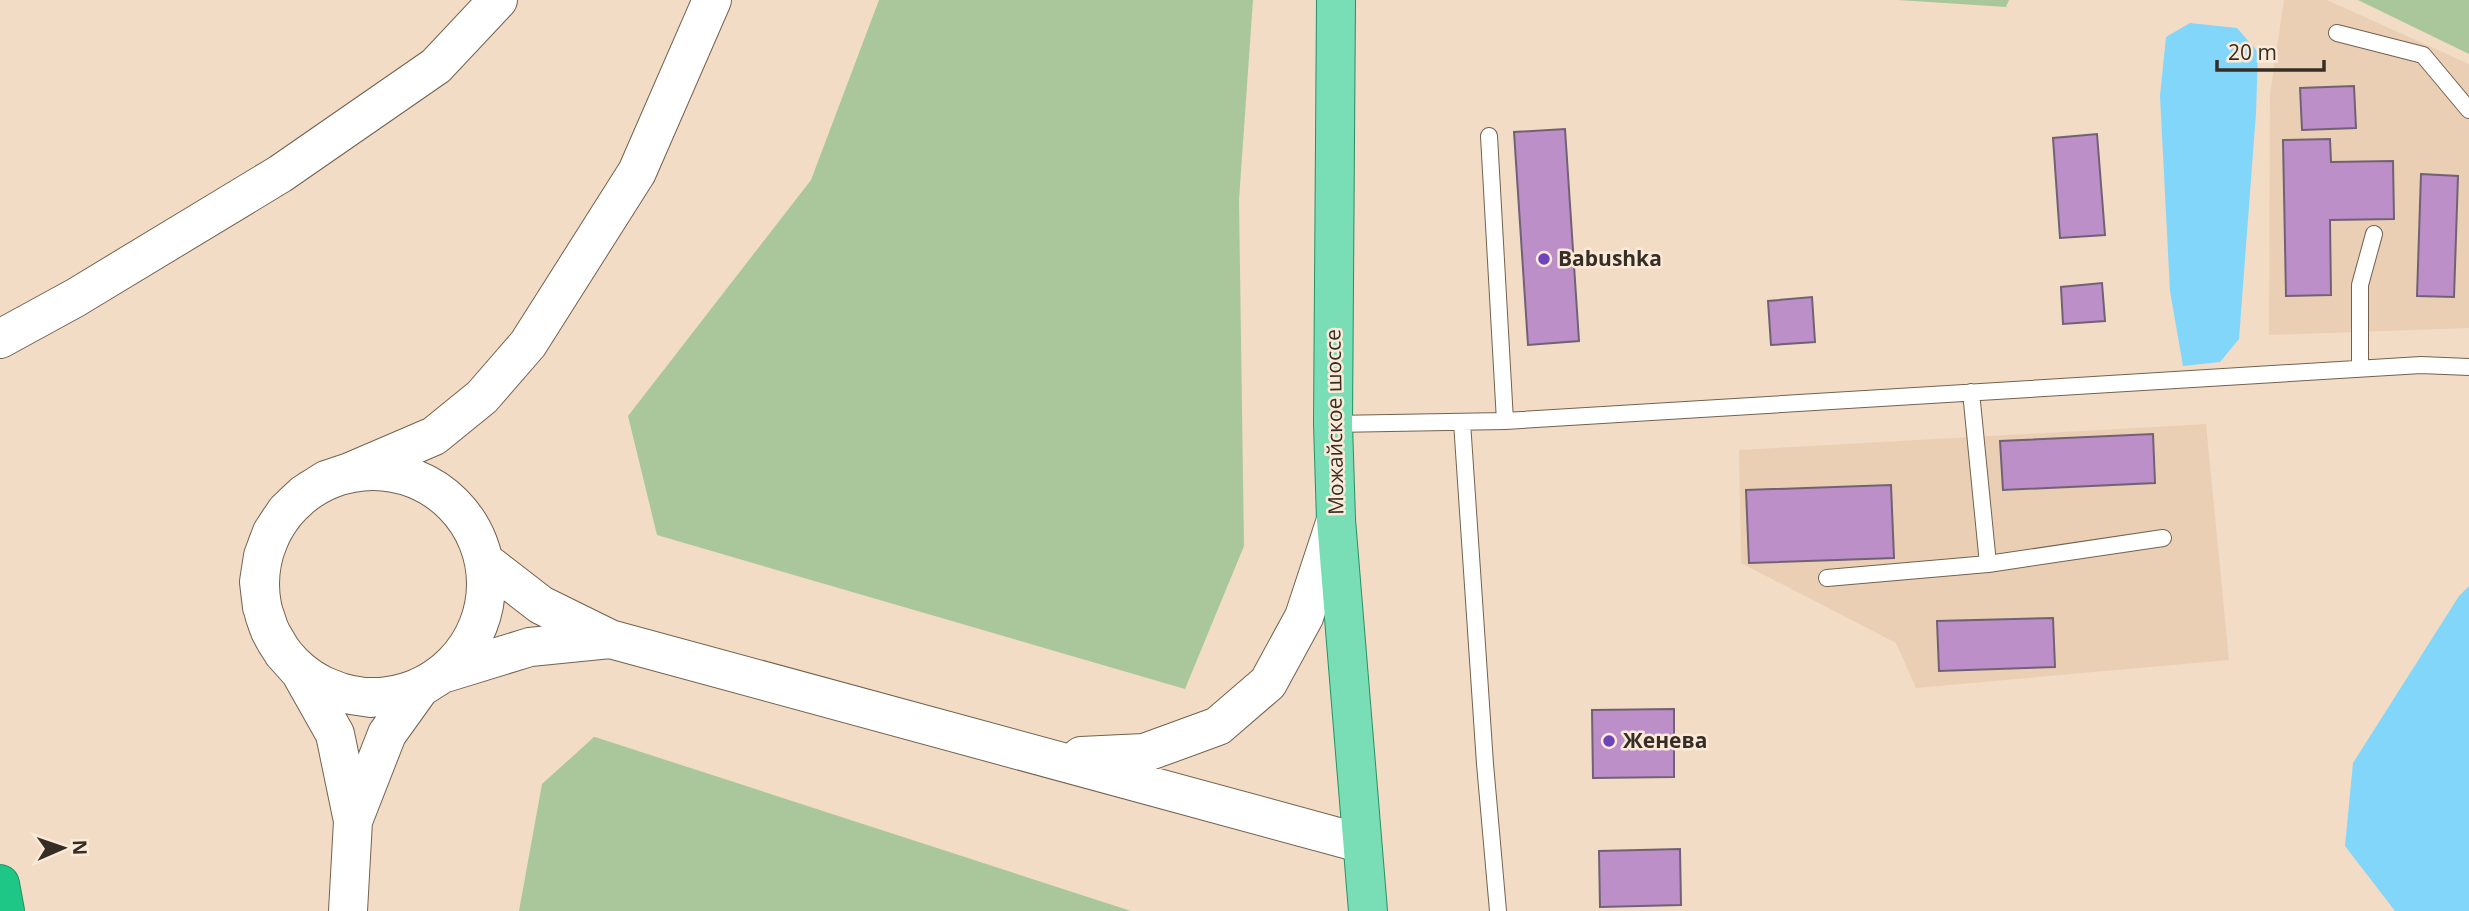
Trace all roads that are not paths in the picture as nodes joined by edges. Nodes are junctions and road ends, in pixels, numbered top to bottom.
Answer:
1 (498, 0) edge
2 (712, 0) edge
3 (1336, 0) edge
4 (2337, 33) dead end
5 (2469, 110) edge
6 (1489, 136) dead end
7 (2374, 234) dead end
8 (0, 339) edge
9 (2469, 367) edge
10 (2360, 368) junction
11 (1971, 393) junction
12 (1506, 421) junction
13 (1462, 422) junction
14 (1333, 424) junction
15 (350, 472) junction
16 (1336, 520) junction
17 (2163, 538) dead end
18 (484, 561) junction
19 (1988, 564) junction
20 (1828, 578) dead end
21 (610, 639) junction
22 (300, 671) junction
23 (431, 681) junction
24 (1047, 758) junction
25 (353, 821) junction
26 (1360, 843) junction
27 (0, 884) edge
28 (5, 911) edge
29 (348, 911) edge
30 (1368, 911) edge
31 (1498, 911) edge

1 - 8 main road
2 - 15 main road
3 - 14 main road, Можайское шоссе
4 - 5 lane
6 - 12 lane
7 - 10 lane
9 - 10 lane
10 - 11 lane
11 - 12 lane
11 - 19 lane
12 - 13 lane
13 - 14 lane
13 - 31 lane
14 - 16 main road, Можайское шоссе
15 - 18 main road
15 - 22 main road
16 - 24 main road
16 - 26 main road, Можайское шоссе
17 - 19 lane
18 - 21 main road
18 - 23 main road
19 - 20 lane
21 - 23 main road
21 - 24 main road
22 - 23 main road
22 - 25 main road
23 - 25 main road
24 - 26 main road
25 - 29 main road
26 - 30 main road, Можайское шоссе
27 - 28 highway

